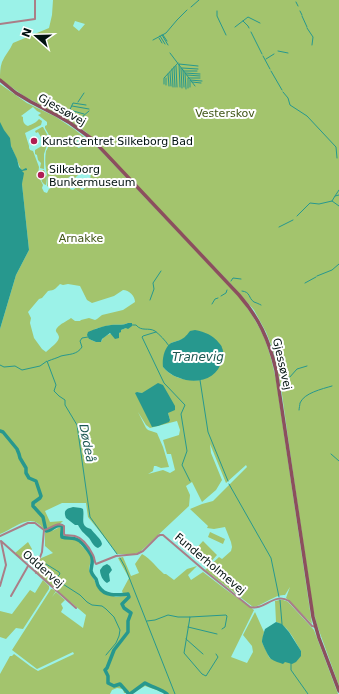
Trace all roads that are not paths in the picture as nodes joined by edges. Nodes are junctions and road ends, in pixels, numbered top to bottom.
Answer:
1 (35, 0) edge
2 (0, 24) edge
3 (0, 80) edge
4 (44, 530) junction
5 (0, 536) edge
6 (0, 541) edge
7 (28, 566) junction
8 (36, 573) junction
9 (0, 586) edge
10 (11, 596) dead end
11 (76, 608) dead end
12 (316, 627) junction
13 (339, 691) edge

1 - 2 street
3 - 12 street, Gjessøvej
4 - 5 street
4 - 8 street
4 - 12 street, Funderholmevej
6 - 7 street, Oddervej
6 - 9 street
7 - 8 street, Oddervej
7 - 10 street
8 - 11 street, Oddervej
12 - 13 street, Gjessøvej

